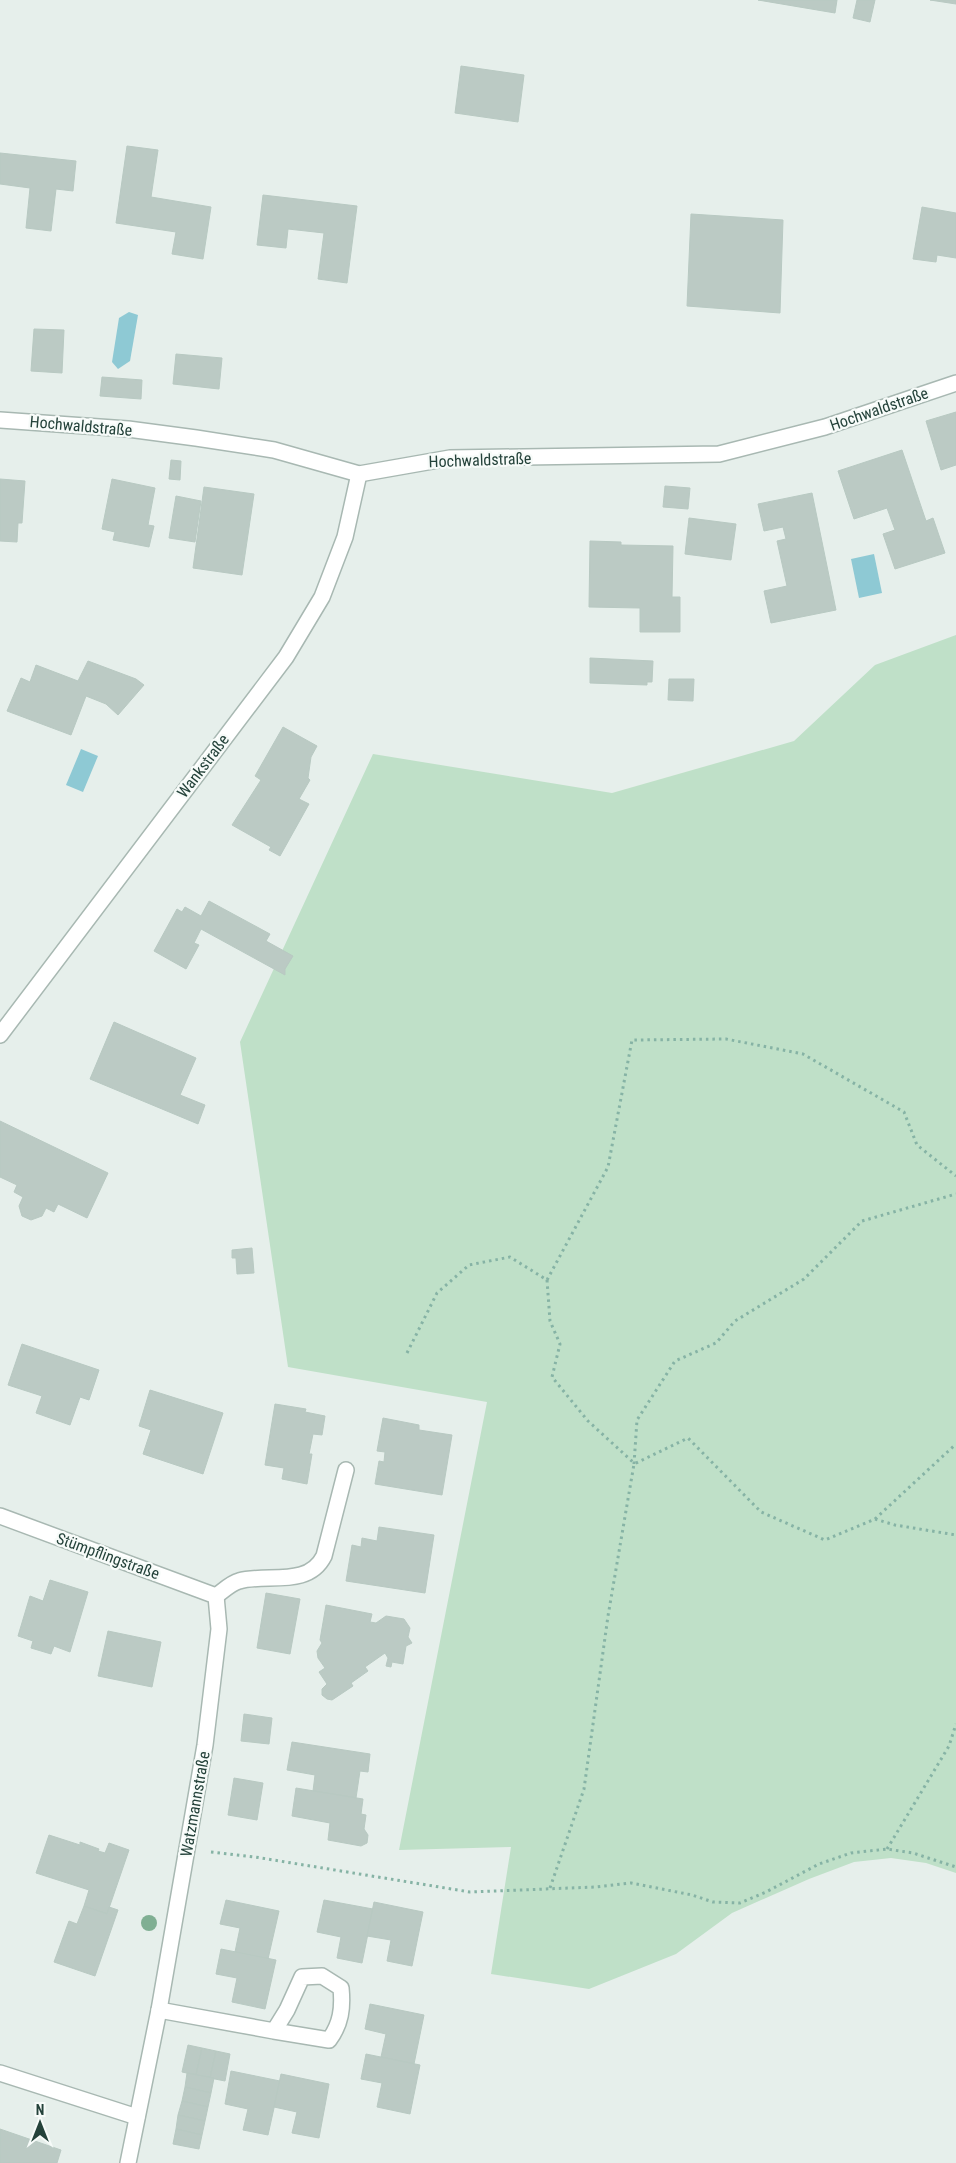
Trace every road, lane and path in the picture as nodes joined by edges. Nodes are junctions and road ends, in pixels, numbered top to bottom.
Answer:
1 (956, 383) edge
2 (0, 420) edge
3 (359, 474) junction
4 (0, 1035) edge
5 (956, 1176) edge
6 (956, 1194) edge
7 (547, 1280) junction
8 (407, 1353) dead end
9 (956, 1444) edge
10 (634, 1464) junction
11 (346, 1470) dead end
12 (0, 1516) edge
13 (875, 1519) junction
14 (956, 1535) edge
15 (216, 1596) junction
16 (956, 1724) edge
17 (887, 1849) junction
18 (186, 1850) junction
19 (956, 1868) edge
20 (550, 1888) junction
21 (159, 2010) junction
22 (274, 2031) junction
23 (0, 2073) edge
24 (137, 2117) junction
25 (128, 2163) edge

1 - 3 street, Hochwaldstraße
2 - 3 street, Hochwaldstraße
3 - 4 street, Wankstraße
5 - 7 path
6 - 10 path
7 - 8 path
7 - 10 path
9 - 13 path
10 - 13 path
10 - 20 path
11 - 15 street
12 - 15 street, Stümpflingstraße
13 - 14 path
15 - 18 street, Watzmannstraße
16 - 17 path
17 - 19 path
17 - 20 path
18 - 20 path
18 - 21 street, Watzmannstraße
21 - 22 street
21 - 24 street, Watzmannstraße
22 - 22 street
23 - 24 street
24 - 25 street, Watzmannstraße

